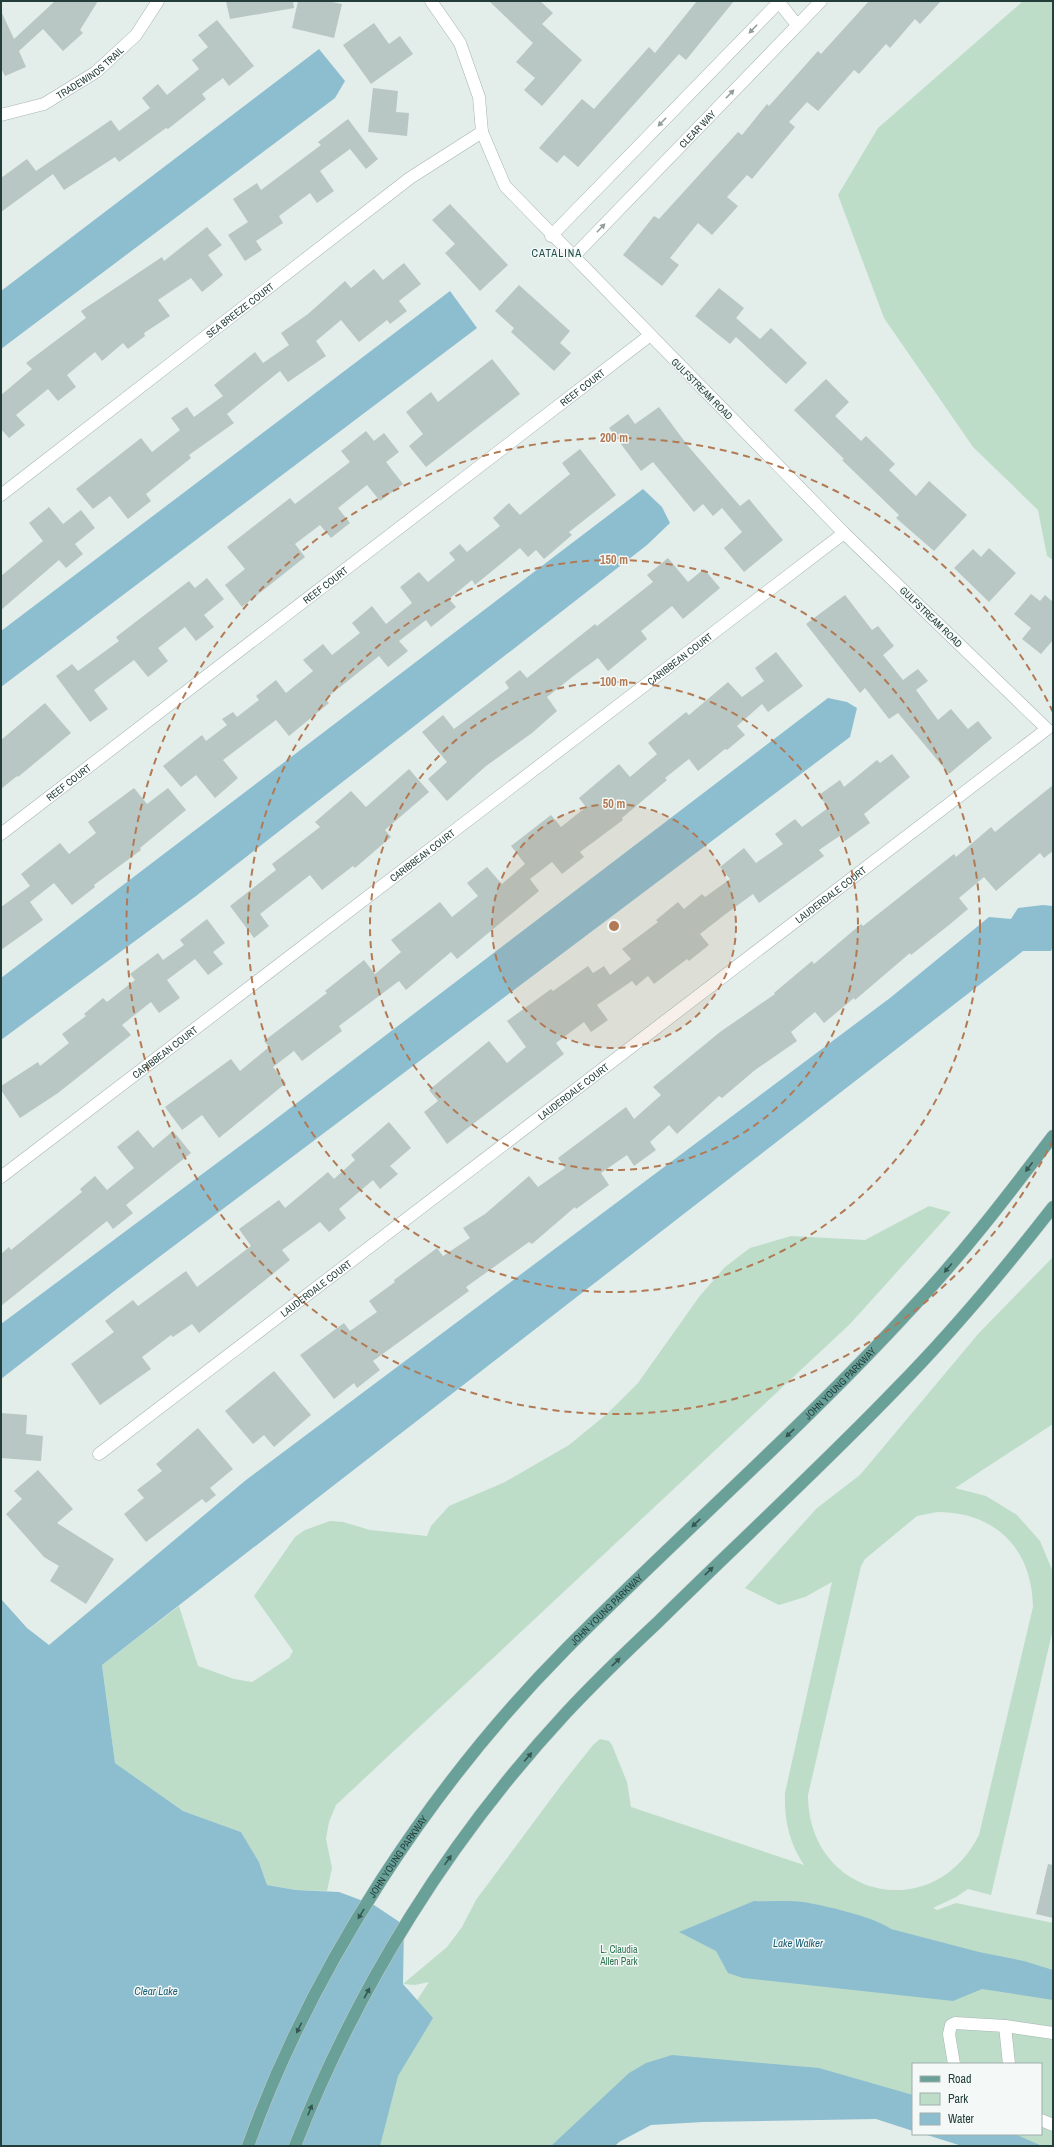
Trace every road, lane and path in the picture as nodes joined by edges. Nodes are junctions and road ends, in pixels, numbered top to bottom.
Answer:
1 (158, 1) edge
2 (431, 1) edge
3 (779, 1) edge
4 (820, 1) edge
5 (797, 25) junction
6 (1, 115) edge
7 (482, 132) junction
8 (551, 236) junction
9 (574, 256) junction
10 (649, 336) junction
11 (1, 495) edge
12 (844, 533) junction
13 (1047, 729) joint
14 (1, 834) edge
15 (1053, 1136) edge
16 (1, 1177) edge
17 (1053, 1207) edge
18 (99, 1454) dead end
19 (1005, 2026) junction
20 (1053, 2033) edge
21 (954, 2063) edge
22 (1009, 2063) edge
23 (1042, 2120) edge
24 (1053, 2125) edge
25 (248, 2146) edge
26 (295, 2146) edge

1 - 6 street, TRADEWINDS TRAIL
2 - 7 street, GULFSTREAM ROAD
3 - 5 street
3 -> 8 street
4 - 5 street, CLEAR WAY
9 -> 5 street, CLEAR WAY
7 - 8 street, GULFSTREAM ROAD
7 - 11 street, SEA BREEZE COURT
8 - 9 street, GULFSTREAM ROAD
9 - 10 street, GULFSTREAM ROAD
10 - 12 street, GULFSTREAM ROAD
10 - 14 street, REEF COURT
12 - 13 street, GULFSTREAM ROAD
12 - 16 street, CARIBBEAN COURT
13 - 18 street, LAUDERDALE COURT
15 -> 25 main road, JOHN YOUNG PARKWAY
26 -> 17 main road
19 - 20 street
19 - 21 street
19 - 22 street
23 - 24 street

